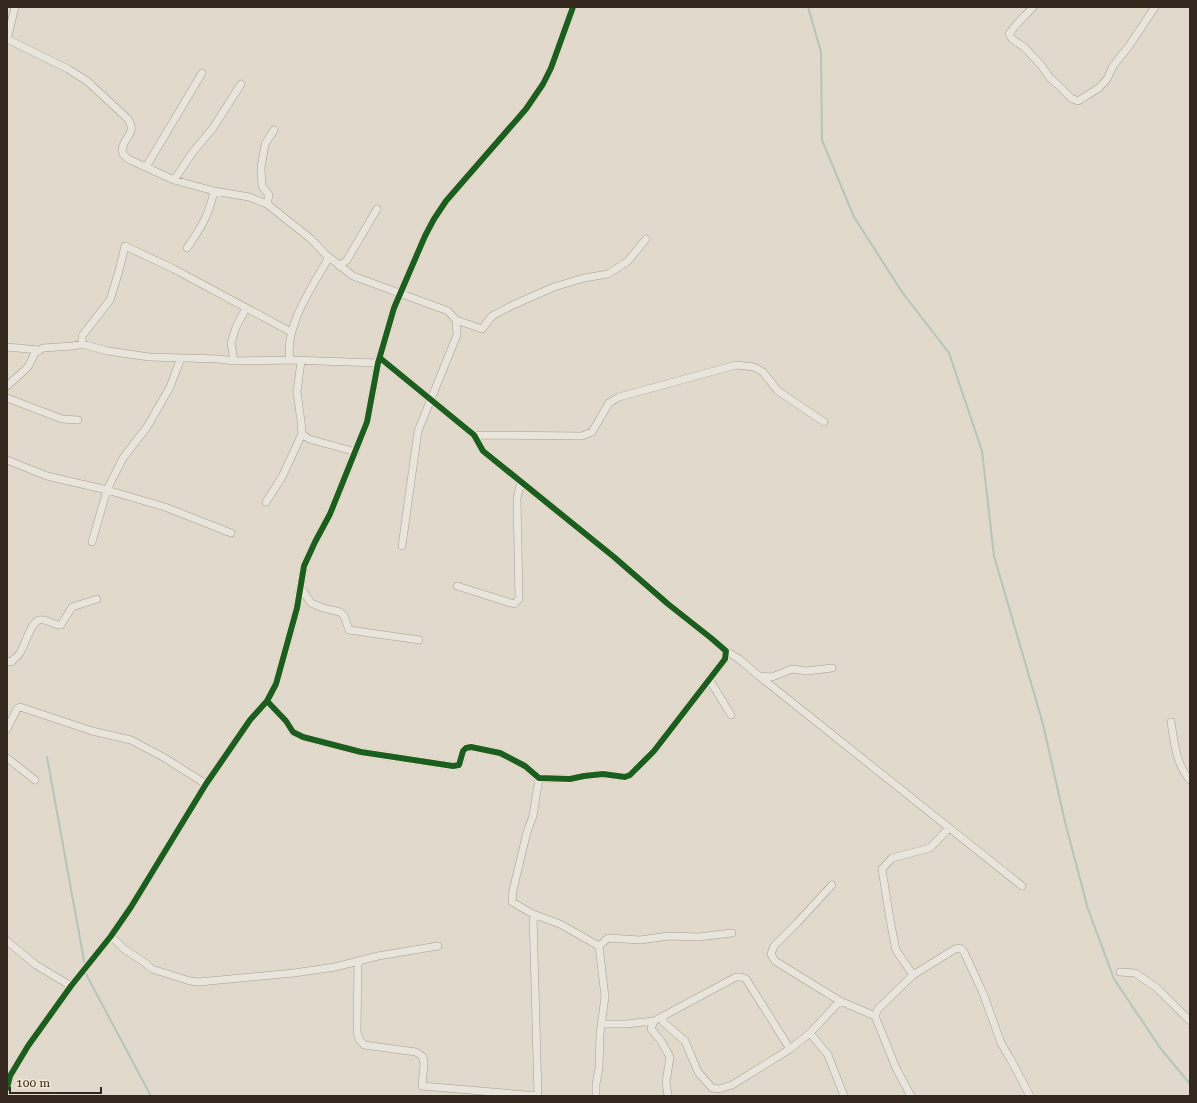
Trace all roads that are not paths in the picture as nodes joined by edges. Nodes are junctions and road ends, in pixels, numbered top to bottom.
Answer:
1 (15, 7) edge
2 (573, 7) edge
3 (1033, 7) edge
4 (1155, 7) edge
5 (7, 40) edge
6 (202, 73) dead end
7 (241, 84) dead end
8 (274, 130) dead end
9 (146, 167) junction
10 (174, 180) junction
11 (214, 191) junction
12 (267, 204) junction
13 (377, 209) dead end
14 (646, 239) dead end
15 (186, 248) dead end
16 (329, 257) junction
17 (339, 266) junction
18 (401, 293) junction
19 (246, 308) junction
20 (456, 320) junction
21 (291, 332) junction
22 (82, 344) junction
23 (7, 347) edge
24 (39, 350) junction
25 (181, 358) junction
26 (290, 360) junction
27 (379, 360) junction
28 (234, 361) junction
29 (301, 361) junction
30 (7, 386) edge
31 (7, 398) edge
32 (431, 400) junction
33 (78, 420) dead end
34 (824, 422) dead end
35 (302, 434) junction
36 (474, 435) junction
37 (356, 452) junction
38 (7, 460) edge
39 (521, 482) junction
40 (107, 490) junction
41 (266, 502) dead end
42 (231, 534) dead end
43 (92, 542) dead end
44 (402, 546) dead end
45 (457, 586) dead end
46 (301, 588) junction
47 (98, 599) dead end
48 (419, 640) dead end
49 (726, 651) junction
50 (7, 661) edge
51 (832, 668) dead end
52 (759, 676) junction
53 (709, 679) junction
54 (267, 701) junction
55 (731, 715) dead end
56 (1171, 722) dead end
57 (7, 729) edge
58 (7, 758) edge
59 (165, 761) dead end
60 (539, 778) junction
61 (35, 780) dead end
62 (1190, 780) edge
63 (206, 784) junction
64 (949, 828) junction
65 (832, 885) dead end
66 (1022, 886) dead end
67 (533, 914) junction
68 (732, 934) dead end
69 (111, 936) junction
70 (7, 941) edge
71 (438, 946) dead end
72 (599, 946) junction
73 (358, 961) junction
74 (1120, 972) dead end
75 (913, 975) junction
76 (71, 986) junction
77 (840, 1001) junction
78 (663, 1016) junction
79 (875, 1016) junction
80 (654, 1020) junction
81 (1190, 1021) edge
82 (602, 1024) junction
83 (810, 1033) junction
84 (790, 1049) junction
85 (9, 1075) edge
86 (7, 1088) edge
87 (538, 1096) edge
88 (596, 1096) edge
89 (668, 1096) edge
90 (844, 1096) edge
91 (911, 1096) edge
92 (1030, 1096) edge

1 - 5 street
2 - 18 street
3 - 4 street
5 - 9 street
6 - 9 street
7 - 10 street
8 - 12 street
9 - 10 street
10 - 11 street
11 - 12 street
11 - 15 street
12 - 16 street
13 - 17 street
14 - 20 street
16 - 17 street
16 - 21 street
17 - 18 street
18 - 20 street
18 - 27 street
19 - 21 street
19 - 22 street
19 - 28 street
20 - 32 street
21 - 26 street
22 - 24 street
22 - 25 street
23 - 24 street
24 - 30 street
25 - 28 street
25 - 40 street
26 - 28 street
26 - 29 street
27 - 29 street
27 - 32 street
27 - 37 street
29 - 35 street
31 - 33 street
32 - 36 street
32 - 44 street
34 - 36 street
35 - 37 street
35 - 41 street
36 - 39 street
37 - 46 street
38 - 40 street
39 - 45 street
39 - 49 street
40 - 42 street
40 - 43 street
46 - 48 street
46 - 54 street
47 - 50 street
49 - 52 street
49 - 53 street
51 - 52 street
52 - 64 street
53 - 55 street
53 - 60 street
54 - 60 street
54 - 63 street
56 - 62 street
57 - 63 street
58 - 61 street
59 - 63 street
60 - 67 street
63 - 69 street
64 - 66 street
64 - 75 street
65 - 77 street
67 - 72 street
67 - 87 street
68 - 72 street
69 - 73 street
69 - 76 street
70 - 76 street
71 - 73 street
72 - 82 street
73 - 87 street
74 - 81 street
75 - 79 street
75 - 92 street
76 - 85 street
77 - 79 street
77 - 83 street
78 - 80 street
78 - 84 street
78 - 84 street
79 - 91 street
80 - 82 street
80 - 89 street
82 - 88 street
83 - 84 street
83 - 90 street
85 - 86 street

